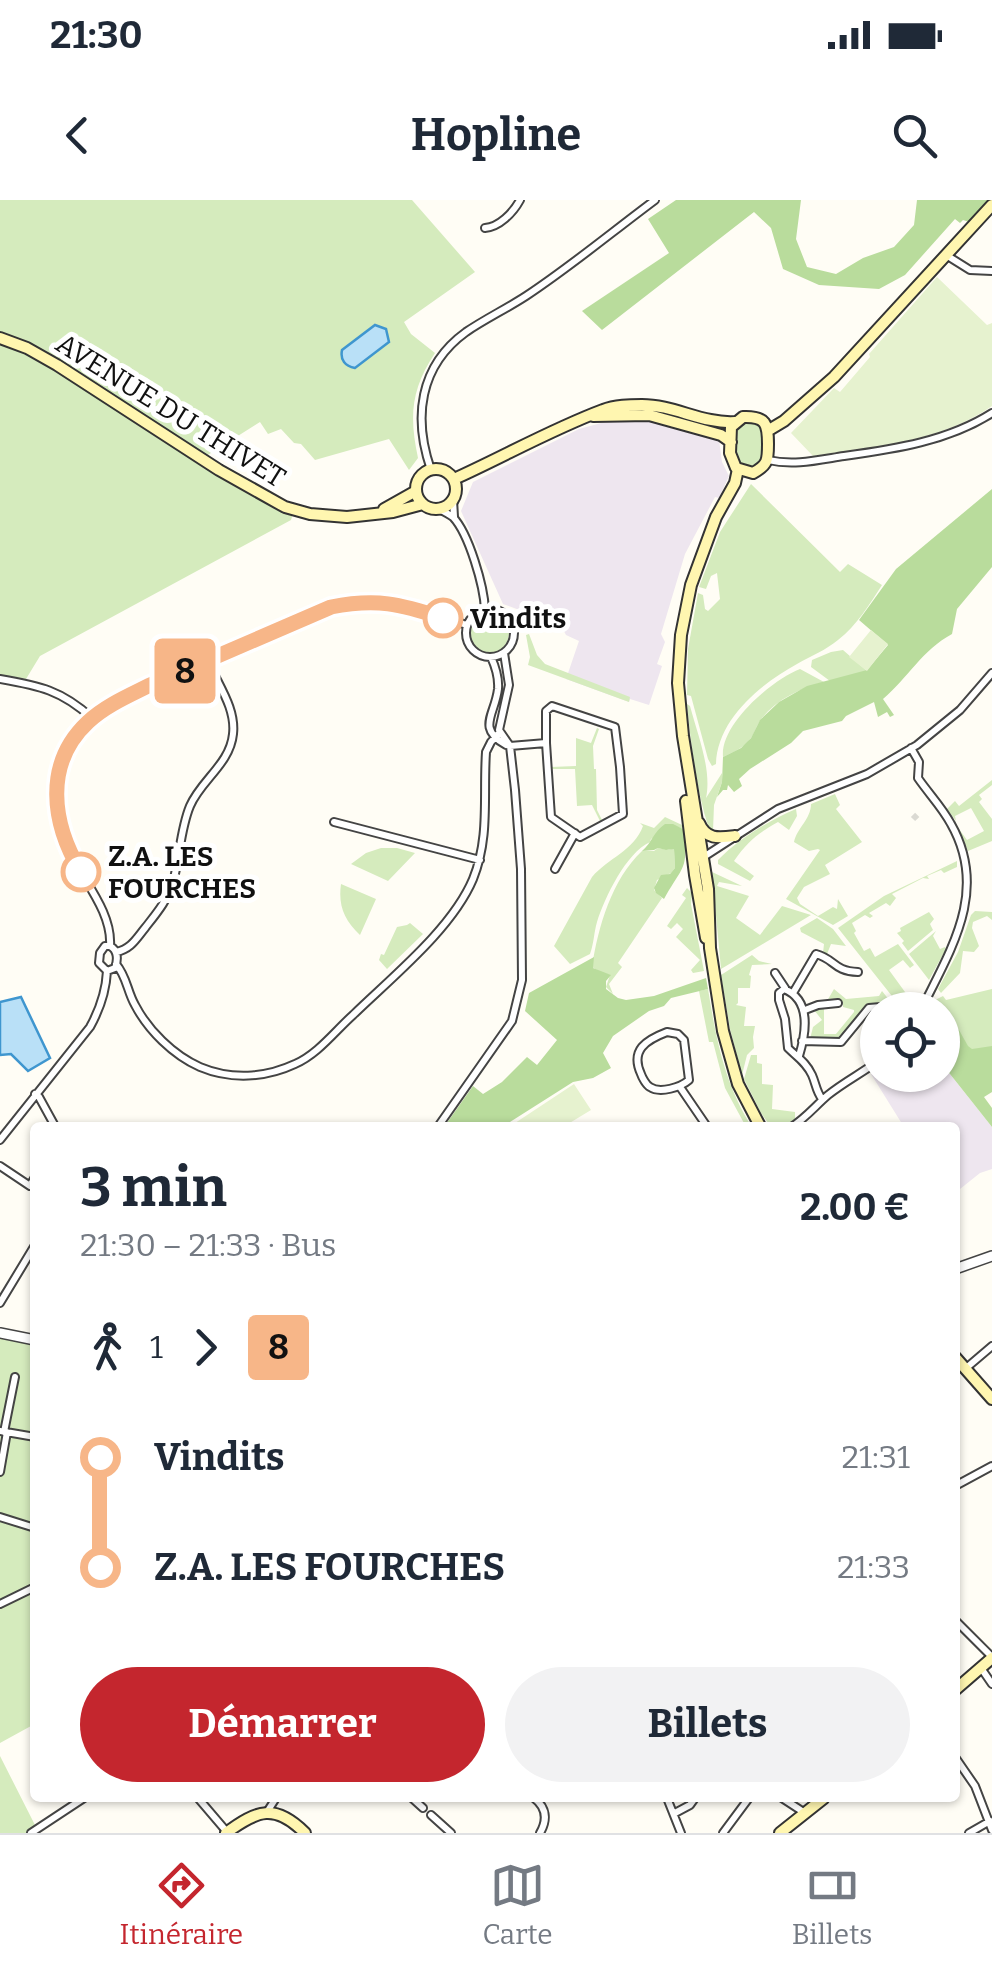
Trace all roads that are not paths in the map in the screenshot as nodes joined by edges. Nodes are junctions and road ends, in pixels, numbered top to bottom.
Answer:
1 (520, 200) edge
2 (655, 200) edge
3 (992, 205) edge
4 (485, 228) dead end
5 (946, 255) junction
6 (992, 271) edge
7 (0, 338) edge
8 (992, 413) edge
9 (592, 416) junction
10 (734, 422) junction
11 (768, 430) junction
12 (731, 442) junction
13 (768, 460) junction
14 (738, 469) junction
15 (431, 470) junction
16 (752, 472) junction
17 (454, 479) junction
18 (416, 491) junction
19 (454, 499) junction
20 (424, 504) junction
21 (439, 509) junction
22 (379, 512) junction
23 (454, 519) junction
24 (715, 524) junction
25 (485, 610) junction
26 (467, 625) junction
27 (504, 652) junction
28 (491, 657) junction
29 (208, 662) junction
30 (992, 673) edge
31 (0, 679) edge
32 (92, 718) junction
33 (498, 735) junction
34 (682, 736) junction
35 (546, 743) junction
36 (510, 746) junction
37 (911, 748) junction
38 (694, 803) junction
39 (334, 822) dead end
40 (575, 833) junction
41 (735, 836) junction
42 (697, 859) junction
43 (480, 860) junction
44 (556, 868) dead end
45 (113, 949) junction
46 (116, 964) junction
47 (107, 971) junction
48 (858, 972) dead end
49 (775, 974) dead end
50 (789, 991) junction
51 (929, 992) edge
52 (838, 1003) dead end
53 (804, 1010) junction
54 (860, 1020) edge
55 (802, 1041) junction
56 (798, 1056) junction
57 (860, 1073) edge
58 (680, 1087) junction
59 (35, 1094) junction
60 (822, 1099) junction
61 (53, 1122) edge
62 (442, 1122) edge
63 (704, 1122) edge
64 (758, 1122) edge
65 (799, 1122) edge
66 (0, 1124) edge
67 (8, 1130) junction
68 (0, 1140) edge
69 (0, 1166) edge
70 (30, 1186) edge
71 (30, 1253) edge
72 (992, 1256) edge
73 (960, 1267) edge
74 (0, 1304) edge
75 (0, 1333) edge
76 (30, 1339) edge
77 (992, 1346) edge
78 (960, 1363) edge
79 (965, 1369) junction
80 (15, 1377) dead end
81 (992, 1399) edge
82 (4, 1432) edge
83 (30, 1437) edge
84 (992, 1466) edge
85 (0, 1472) edge
86 (960, 1483) edge
87 (0, 1517) edge
88 (30, 1526) edge
89 (30, 1589) edge
90 (0, 1604) edge
91 (960, 1625) edge
92 (992, 1658) edge
93 (981, 1667) junction
94 (992, 1684) edge
95 (960, 1686) edge
96 (960, 1764) edge
97 (78, 1802) edge
98 (201, 1802) edge
99 (273, 1802) edge
100 (417, 1802) edge
101 (539, 1802) edge
102 (669, 1802) edge
103 (693, 1802) edge
104 (747, 1802) edge
105 (788, 1802) edge
106 (819, 1802) edge
107 (424, 1808) dead end
108 (267, 1812) junction
109 (674, 1813) junction
110 (805, 1813) junction
111 (431, 1815) dead end
112 (991, 1821) edge
113 (992, 1830) edge
114 (226, 1832) edge
115 (31, 1833) edge
116 (305, 1833) edge
117 (451, 1833) edge
118 (540, 1833) edge
119 (682, 1833) edge
120 (723, 1833) edge
121 (780, 1833) edge
122 (970, 1833) edge

1 - 4 street
2 - 15 street
3 - 5 main road
5 - 6 street
5 - 11 main road
7 - 22 main road, AVENUE DU THIVET
8 - 13 street
9 - 10 main road
9 - 12 main road
9 - 17 main road
10 - 11 main road
10 - 12 main road
11 - 13 main road
12 - 14 main road
13 - 16 main road
14 - 16 main road
14 - 24 main road
15 - 17 main road
15 - 18 main road
16 - 24 main road
17 - 19 main road
18 - 20 main road
18 - 22 main road, AVENUE DU THIVET
19 - 21 main road
19 - 23 street
20 - 21 main road
20 - 22 main road, AVENUE DU THIVET
21 - 23 street
23 - 25 street
24 - 34 main road
25 - 26 street
25 - 27 street
26 - 28 street
26 - 29 street
27 - 28 street
27 - 33 street
28 - 33 street
29 - 32 street
29 - 45 street
30 - 37 street
31 - 32 street
32 - 45 street
33 - 36 street
33 - 43 street
34 - 38 main road
34 - 42 main road
35 - 36 street
35 - 40 street
35 - 40 street
36 - 62 street
37 - 41 street
37 - 51 street
38 - 41 main road
38 - 42 main road
39 - 43 street
40 - 44 street
41 - 42 street
42 - 64 main road
43 - 46 street
45 - 46 street
45 - 47 street
46 - 47 street
47 - 59 street
48 - 50 street
49 - 50 street
50 - 53 street
50 - 56 street
52 - 53 street
53 - 55 street
54 - 55 street
55 - 56 street
56 - 60 street
57 - 60 street
58 - 58 street
58 - 63 street
59 - 61 street
59 - 67 street
60 - 65 street
66 - 67 street
67 - 68 street
69 - 70 street
71 - 74 street
72 - 73 street
75 - 76 street
77 - 79 street
78 - 79 main road
79 - 81 main road
80 - 82 street
82 - 83 street
82 - 85 street
84 - 86 street
87 - 88 street
89 - 90 street
91 - 92 street
92 - 93 main road
93 - 94 street
93 - 95 main road
96 - 112 street
97 - 115 street
98 - 114 street
99 - 108 street
100 - 107 street
101 - 118 street
102 - 109 street
103 - 109 street
104 - 120 street
105 - 110 street
106 - 110 main road
108 - 114 main road
108 - 116 main road
109 - 119 street
110 - 121 main road
111 - 117 street
112 - 113 street
112 - 122 street

